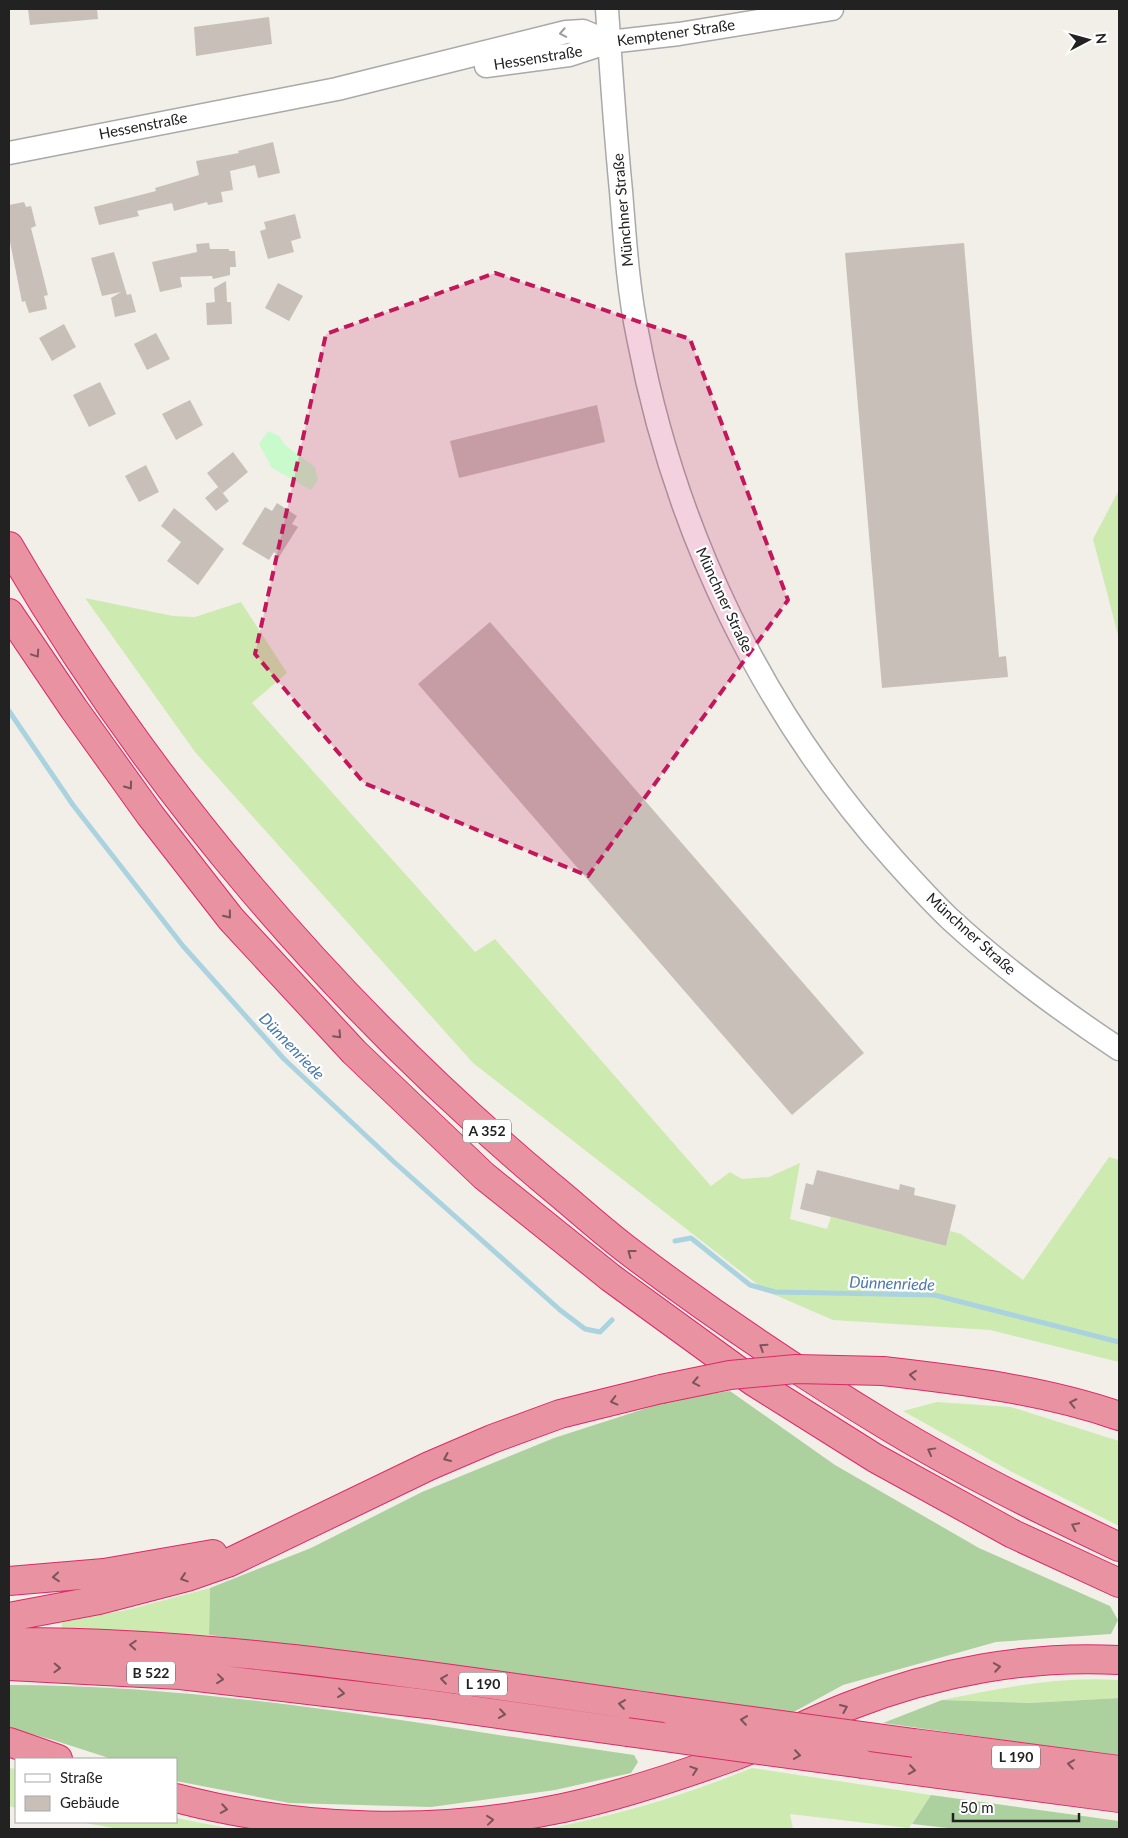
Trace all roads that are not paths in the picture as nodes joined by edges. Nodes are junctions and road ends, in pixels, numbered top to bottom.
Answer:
1 (607, 9) edge
2 (832, 9) edge
3 (609, 42) junction
4 (9, 153) edge
5 (9, 546) edge
6 (9, 613) edge
7 (1119, 1049) edge
8 (1119, 1416) edge
9 (294, 1533) junction
10 (1119, 1547) edge
11 (9, 1581) edge
12 (1119, 1583) edge
13 (9, 1617) edge
14 (9, 1642) edge
15 (1119, 1660) edge
16 (296, 1661) joint
17 (9, 1666) edge
18 (293, 1687) joint
19 (9, 1742) edge
20 (55, 1758) edge
21 (1119, 1770) edge
22 (178, 1798) edge
23 (1119, 1798) edge

1 - 3 street, Münchner Straße
2 - 3 street, Kemptener Straße
3 - 4 street, Hessenstraße
3 - 7 street, Münchner Straße
10 -> 5 highway, A 352
6 -> 12 highway, A 352
8 -> 9 highway, bridge
9 -> 11 highway
9 -> 13 highway
16 -> 14 highway, B 522
22 -> 15 highway
21 -> 16 highway, L 190, bridge
17 -> 18 highway, B 522
18 -> 23 highway, L 190, bridge
19 - 20 highway

